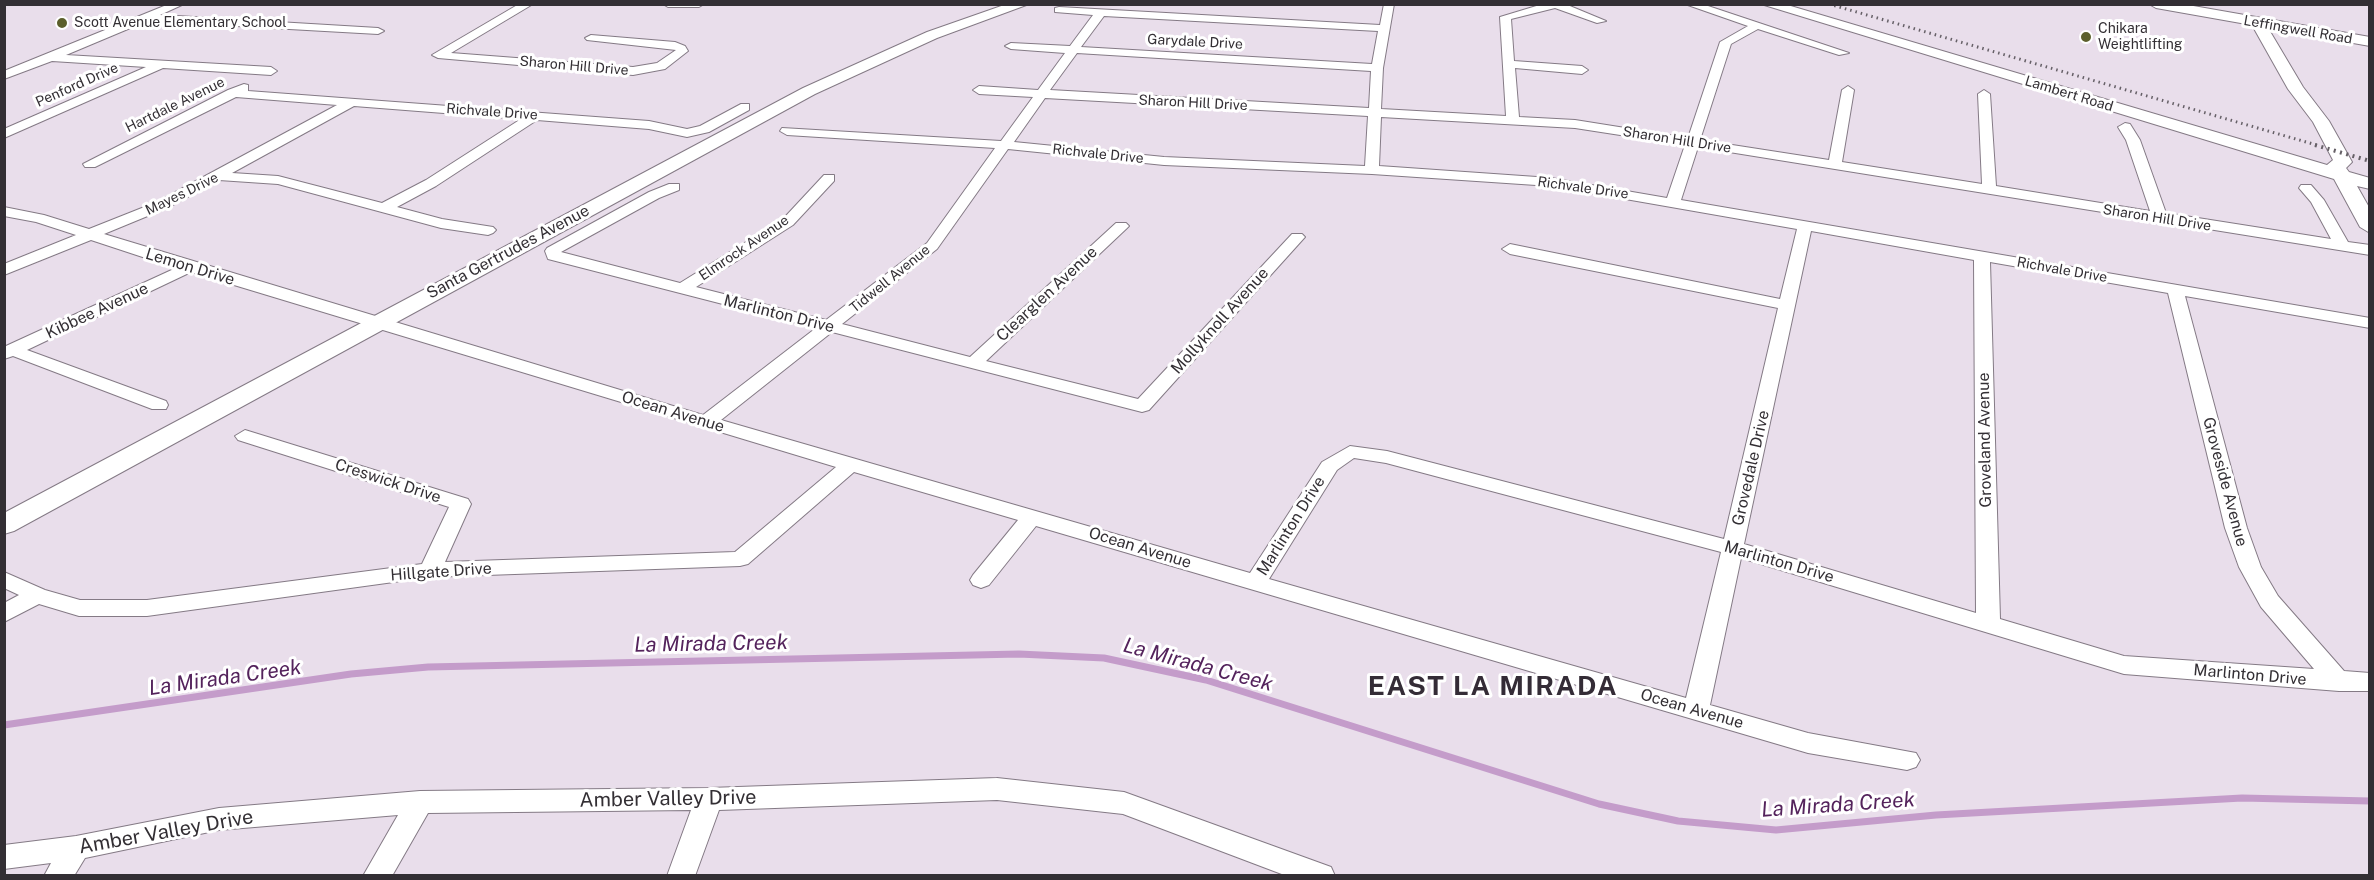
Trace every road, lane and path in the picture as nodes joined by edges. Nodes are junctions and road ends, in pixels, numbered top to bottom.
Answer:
1 (180, 4) edge
2 (528, 4) edge
3 (668, 4) edge
4 (1022, 4) edge
5 (1389, 4) edge
6 (1690, 4) edge
7 (1768, 4) edge
8 (1794, 4) edge
9 (2156, 4) edge
10 (2179, 4) edge
11 (698, 5) edge
12 (1554, 5) edge
13 (1059, 10) dead end
14 (1100, 13) junction
15 (2254, 16) edge
16 (147, 18) junction
17 (1601, 21) dead end
18 (1756, 26) junction
19 (1382, 28) junction
20 (378, 31) dead end
21 (591, 38) dead end
22 (2370, 38) edge
23 (2370, 42) edge
24 (1011, 46) dead end
25 (1072, 50) junction
26 (1842, 53) dead end
27 (50, 57) junction
28 (161, 64) junction
29 (1509, 64) junction
30 (1377, 68) junction
31 (1581, 70) dead end
32 (4, 76) edge
33 (2296, 89) junction
34 (979, 90) dead end
35 (1848, 90) dead end
36 (232, 93) junction
37 (1984, 94) dead end
38 (1043, 95) junction
39 (352, 102) junction
40 (745, 107) dead end
41 (1374, 113) junction
42 (2300, 115) junction
43 (535, 116) junction
44 (1513, 119) junction
45 (2125, 127) dead end
46 (787, 131) dead end
47 (4, 134) edge
48 (2328, 135) junction
49 (1694, 143) junction
50 (1005, 145) junction
51 (90, 164) dead end
52 (1835, 165) junction
53 (1372, 170) junction
54 (2339, 171) junction
55 (220, 176) junction
56 (2370, 176) edge
57 (829, 178) dead end
58 (2370, 184) edge
59 (674, 187) dead end
60 (2306, 188) dead end
61 (1989, 191) junction
62 (1673, 202) junction
63 (383, 208) junction
64 (4, 211) edge
65 (2160, 218) junction
66 (1805, 225) junction
67 (1121, 226) dead end
68 (2370, 227) edge
69 (488, 230) dead end
70 (90, 235) junction
71 (1297, 237) dead end
72 (2343, 247) junction
73 (1510, 249) dead end
74 (2370, 250) edge
75 (1982, 256) junction
76 (190, 267) junction
77 (4, 270) edge
78 (681, 290) junction
79 (2175, 290) junction
80 (1787, 305) junction
81 (375, 323) junction
82 (2370, 323) edge
83 (830, 326) junction
84 (8, 352) edge
85 (973, 363) junction
86 (159, 405) dead end
87 (1142, 406) joint
88 (706, 422) junction
89 (245, 436) dead end
90 (851, 465) junction
91 (1033, 516) junction
92 (4, 525) edge
93 (1733, 548) junction
94 (430, 570) junction
95 (4, 579) edge
96 (981, 580) dead end
97 (1256, 582) junction
98 (37, 595) junction
99 (4, 614) edge
100 (1988, 624) junction
101 (2339, 682) junction
102 (2370, 682) edge
103 (1696, 710) junction
104 (1906, 760) dead end
105 (709, 799) junction
106 (420, 802) junction
107 (76, 848) junction
108 (4, 857) edge
109 (58, 876) edge
110 (377, 876) edge
111 (681, 876) edge
112 (1322, 876) edge

1 - 16 street
2 - 21 street, Sharon Hill Drive
3 - 11 street
4 - 81 main road, Santa Gertrudes Avenue
5 - 19 street
6 - 18 street
7 - 54 main road, Lambert Road
8 - 54 main road, Lambert Road
9 - 15 main road, Leffingwell Road
10 - 15 main road, Leffingwell Road
12 - 17 street
12 - 29 street
13 - 14 street
14 - 19 street
14 - 25 street, Tidwell Avenue
15 - 22 main road, Leffingwell Road
15 - 23 main road, Leffingwell Road
15 - 33 main road
16 - 20 street
16 - 27 street
18 - 26 street
18 - 49 street
19 - 30 street
24 - 25 street, Garydale Drive
25 - 30 street, Garydale Drive
25 - 38 street, Tidwell Avenue
27 - 28 street
27 - 32 street
28 - 36 street, Hartdale Avenue
28 - 47 street, Penford Drive
29 - 31 street
29 - 44 street
30 - 41 street
33 - 42 main road
33 - 48 main road
34 - 38 street, Sharon Hill Drive
35 - 52 street
36 - 39 street, Richvale Drive
36 - 51 street, Hartdale Avenue
37 - 61 street
38 - 41 street, Sharon Hill Drive
38 - 50 street, Tidwell Avenue
39 - 43 street, Richvale Drive
39 - 55 street, Mayes Drive
40 - 43 street, Richvale Drive
41 - 44 street, Sharon Hill Drive
41 - 53 street
42 - 48 main road
42 - 54 main road
43 - 63 street
44 - 49 street, Sharon Hill Drive
45 - 65 street
46 - 50 street, Richvale Drive
48 - 54 main road
49 - 52 street, Sharon Hill Drive
49 - 62 street
50 - 53 street, Richvale Drive
50 - 83 street, Tidwell Avenue
52 - 61 street, Sharon Hill Drive
53 - 62 street, Richvale Drive
54 - 56 main road, Lambert Road
54 - 58 main road, Lambert Road
54 - 68 main road
55 - 63 street
55 - 70 street, Mayes Drive
57 - 78 street, Elmrock Avenue
59 - 78 street, Marlinton Drive
60 - 72 street
61 - 65 street, Sharon Hill Drive
62 - 66 street, Richvale Drive
63 - 69 street
64 - 70 street, Lemon Drive
65 - 72 street, Sharon Hill Drive
66 - 75 street, Richvale Drive
66 - 80 street, Grovedale Drive
67 - 85 street, Clearglen Avenue
70 - 76 street, Lemon Drive
70 - 77 street, Mayes Drive
71 - 87 street, Mollyknoll Avenue
72 - 74 street, Sharon Hill Drive
73 - 80 street
75 - 79 street, Richvale Drive
75 - 100 street, Groveland Avenue
76 - 81 street, Lemon Drive
76 - 84 street, Kibbee Avenue
78 - 83 street, Marlinton Drive
79 - 82 street, Richvale Drive
79 - 101 street, Groveside Avenue
80 - 93 street, Grovedale Drive
81 - 88 street, Ocean Avenue
81 - 92 main road, Santa Gertrudes Avenue
83 - 85 street, Marlinton Drive
83 - 88 street, Tidwell Avenue
84 - 86 street
85 - 87 street, Marlinton Drive
88 - 90 street, Ocean Avenue
89 - 94 street, Creswick Drive
90 - 91 street, Ocean Avenue
90 - 94 street, Hillgate Drive
91 - 96 street
91 - 97 street, Ocean Avenue
93 - 97 street, Marlinton Drive
93 - 100 street, Marlinton Drive
93 - 103 street, Grovedale Drive
94 - 98 street, Hillgate Drive
95 - 98 street, Hillgate Drive
97 - 103 street, Ocean Avenue
98 - 99 street
100 - 101 street, Marlinton Drive
101 - 102 street, Marlinton Drive
103 - 104 street, Ocean Avenue
105 - 106 street, Amber Valley Drive
105 - 111 street
105 - 112 street, Amber Valley Drive
106 - 107 street, Amber Valley Drive
106 - 110 street
107 - 108 street, Amber Valley Drive
107 - 109 street

